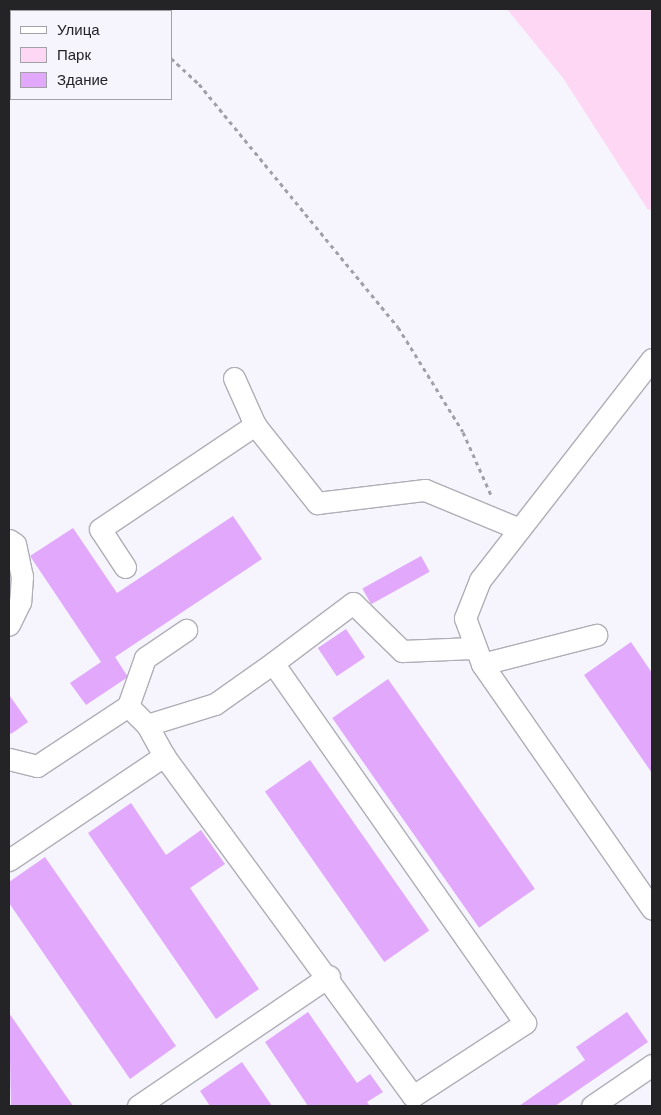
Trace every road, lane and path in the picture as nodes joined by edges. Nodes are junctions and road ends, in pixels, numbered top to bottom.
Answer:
1 (172, 59) edge
2 (652, 359) edge
3 (234, 378) dead end
4 (255, 425) junction
5 (496, 502) dead end
6 (519, 530) junction
7 (9, 540) edge
8 (125, 567) dead end
9 (9, 625) edge
10 (186, 630) dead end
11 (596, 636) dead end
12 (477, 656) junction
13 (273, 663) junction
14 (128, 706) junction
15 (147, 725) junction
16 (164, 756) junction
17 (9, 759) edge
18 (9, 860) edge
19 (652, 909) edge
20 (329, 976) junction
21 (652, 1064) edge
22 (416, 1101) edge
23 (138, 1106) edge
24 (592, 1106) edge

1 - 5 path
2 - 6 street
3 - 4 street
4 - 6 street
4 - 8 street
6 - 12 street
7 - 9 street
10 - 14 street
11 - 12 street
12 - 13 street
12 - 19 street
13 - 15 street
13 - 22 street
14 - 15 street
14 - 17 street
15 - 16 street
16 - 18 street
16 - 20 street
20 - 22 street
20 - 23 street
21 - 24 street

